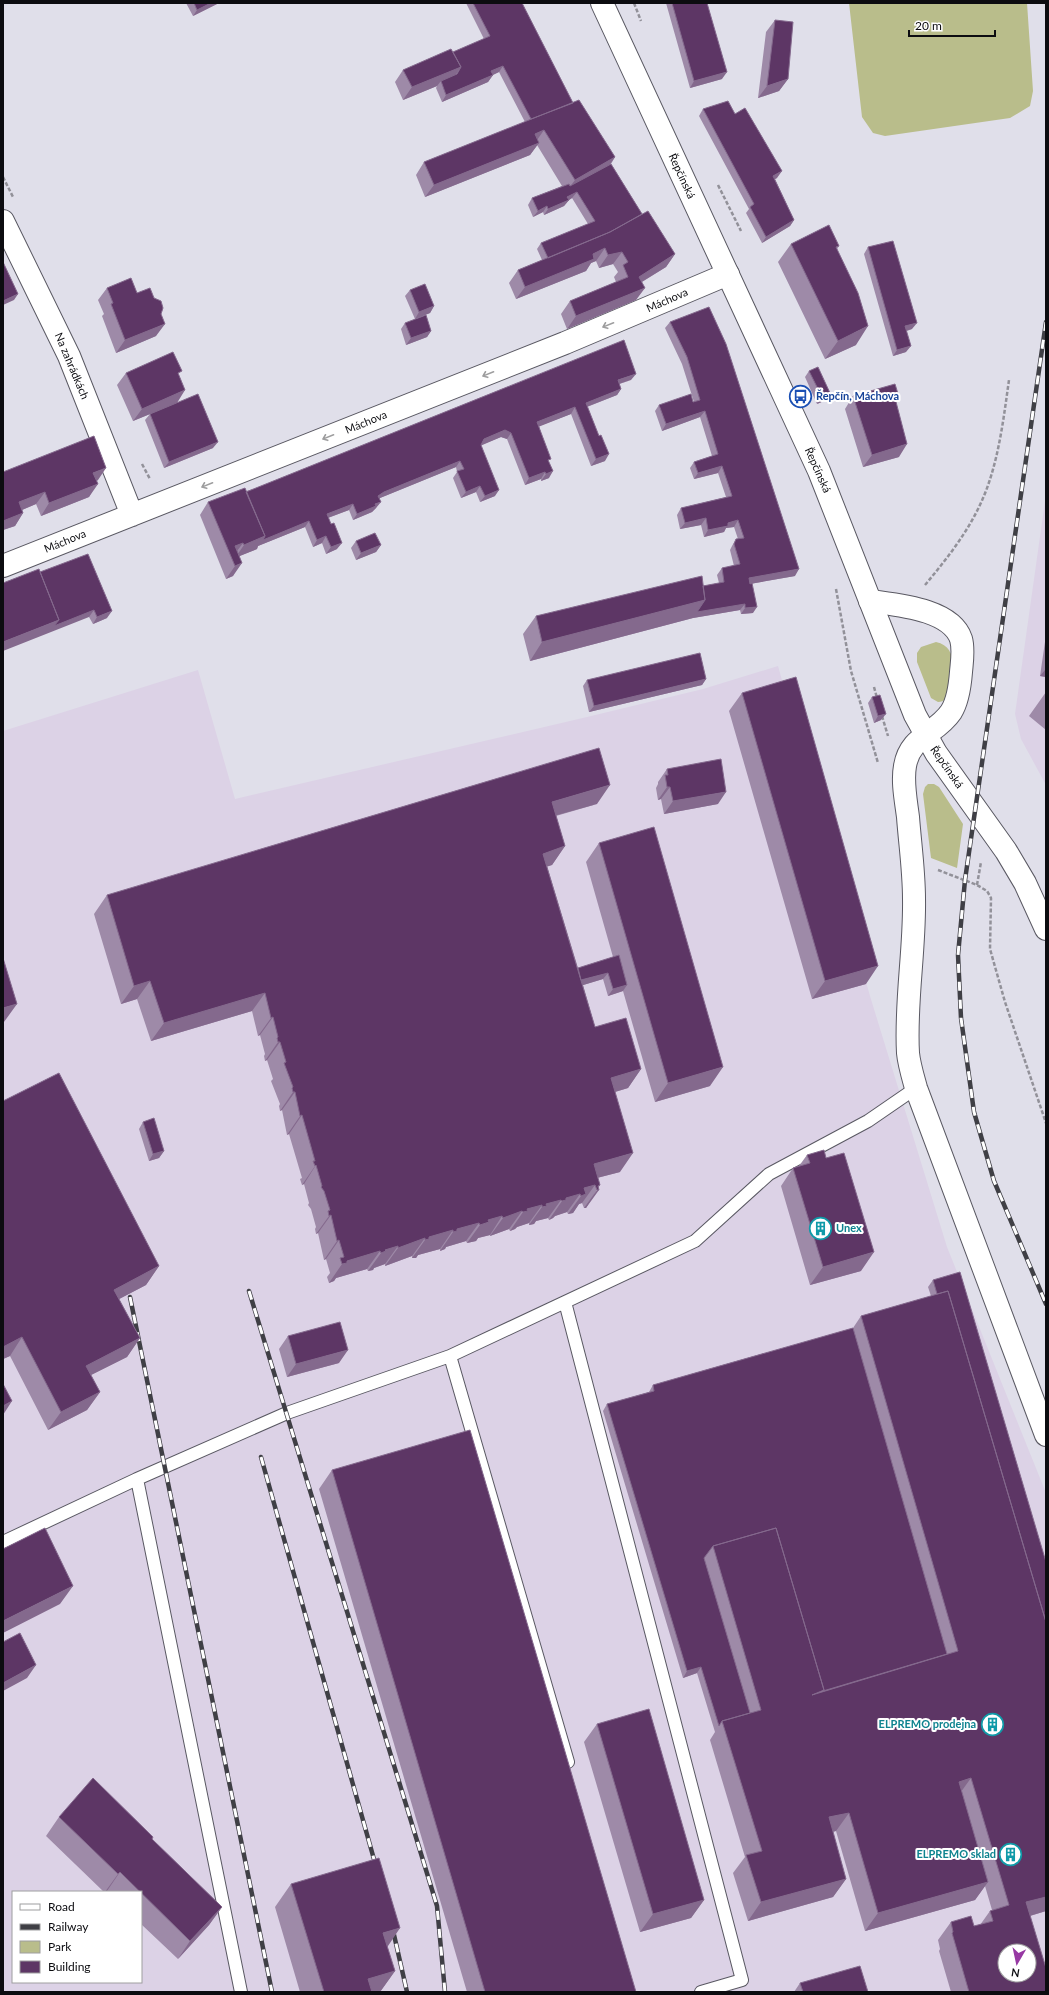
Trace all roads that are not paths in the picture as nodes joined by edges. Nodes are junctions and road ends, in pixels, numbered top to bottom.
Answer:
1 (602, 3) edge
2 (3, 221) edge
3 (728, 274) junction
4 (132, 515) junction
5 (3, 566) edge
6 (870, 601) junction
7 (925, 734) junction
8 (1046, 929) edge
9 (916, 1088) junction
10 (565, 1302) junction
11 (450, 1356) junction
12 (1046, 1435) edge
13 (137, 1480) junction
14 (3, 1542) edge
15 (572, 1777) edge
16 (241, 1992) edge
17 (701, 1992) edge

1 - 3 street, Řepčínská
2 - 4 street, Na zahrádkách
3 -> 4 street, Máchova
3 - 6 street, Řepčínská
4 - 5 street, Máchova
6 - 7 street, Řepčínská
6 - 7 street
7 - 8 street, Řepčínská
7 - 9 street
9 - 10 lane
9 - 12 street
10 - 11 lane
10 - 17 lane
11 - 13 lane
11 - 15 lane
13 - 14 lane
13 - 16 lane

